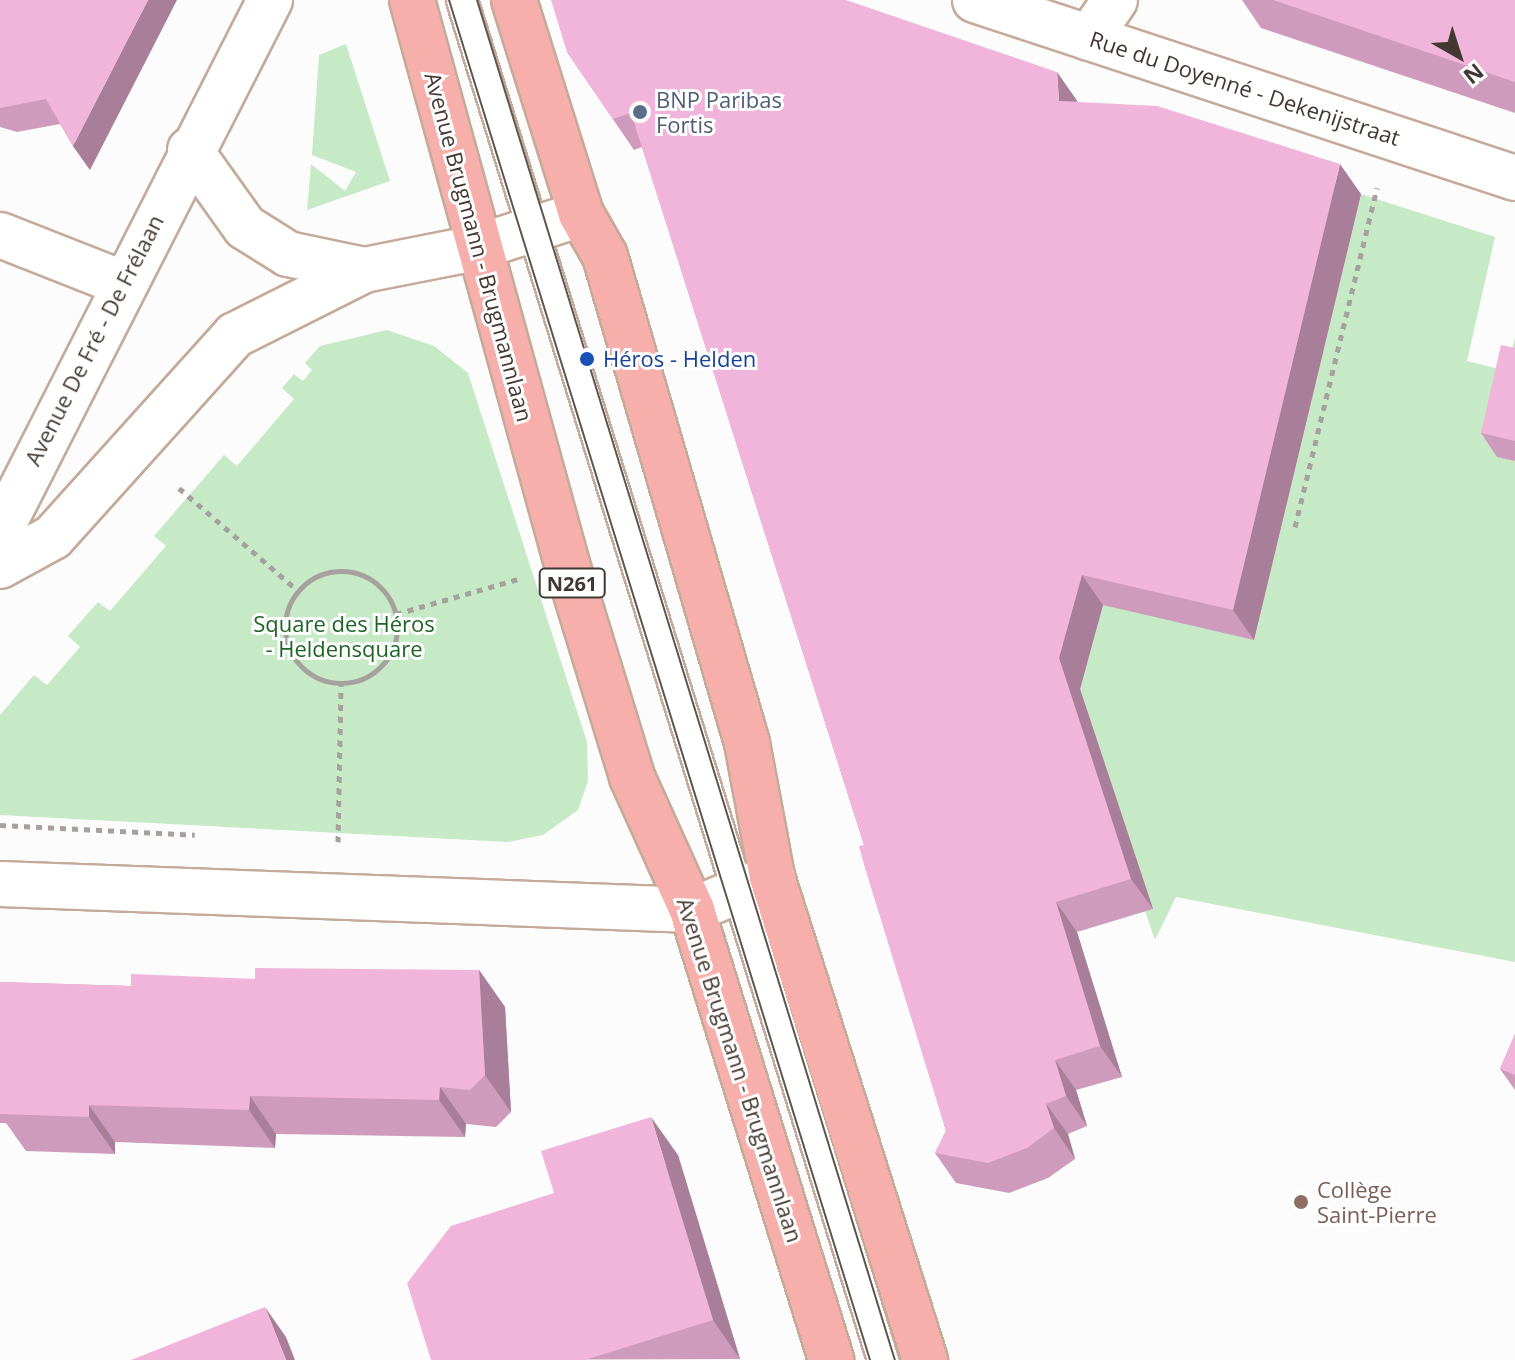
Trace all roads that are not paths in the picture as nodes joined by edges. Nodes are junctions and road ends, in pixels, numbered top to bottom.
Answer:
1 (270, 0) edge
2 (412, 0) edge
3 (462, 0) edge
4 (514, 0) edge
5 (975, 0) edge
6 (1115, 0) edge
7 (1089, 38) junction
8 (190, 150) junction
9 (1515, 178) edge
10 (581, 214) junction
11 (533, 229) junction
12 (0, 235) edge
13 (475, 248) junction
14 (364, 270) junction
15 (122, 283) junction
16 (0, 531) edge
17 (0, 566) edge
18 (0, 884) edge
19 (755, 884) junction
20 (692, 910) junction
21 (831, 1360) edge
22 (883, 1360) edge
23 (925, 1360) edge

1 - 8 main road, Avenue De Fré - De Frélaan
2 - 13 main road, Avenue Brugmann - Brugmannlaan / N261
3 - 11 lane
4 - 10 main road
5 - 7 main road, Rue du Doyenné - Dekenijstraat
6 - 7 main road
7 - 9 main road, Rue du Doyenné - Dekenijstraat
8 - 14 main road
8 - 15 main road, Avenue De Fré - De Frélaan
10 - 11 main road
10 - 19 main road
11 - 13 main road
11 - 19 lane
12 - 15 main road
13 - 14 main road
13 - 20 main road, Avenue Brugmann - Brugmannlaan / N261
14 - 17 main road
15 - 16 main road, Avenue De Fré - De Frélaan
18 - 20 main road
19 - 20 main road
19 - 22 lane
19 - 23 main road
20 - 21 main road, Avenue Brugmann - Brugmannlaan / N261

